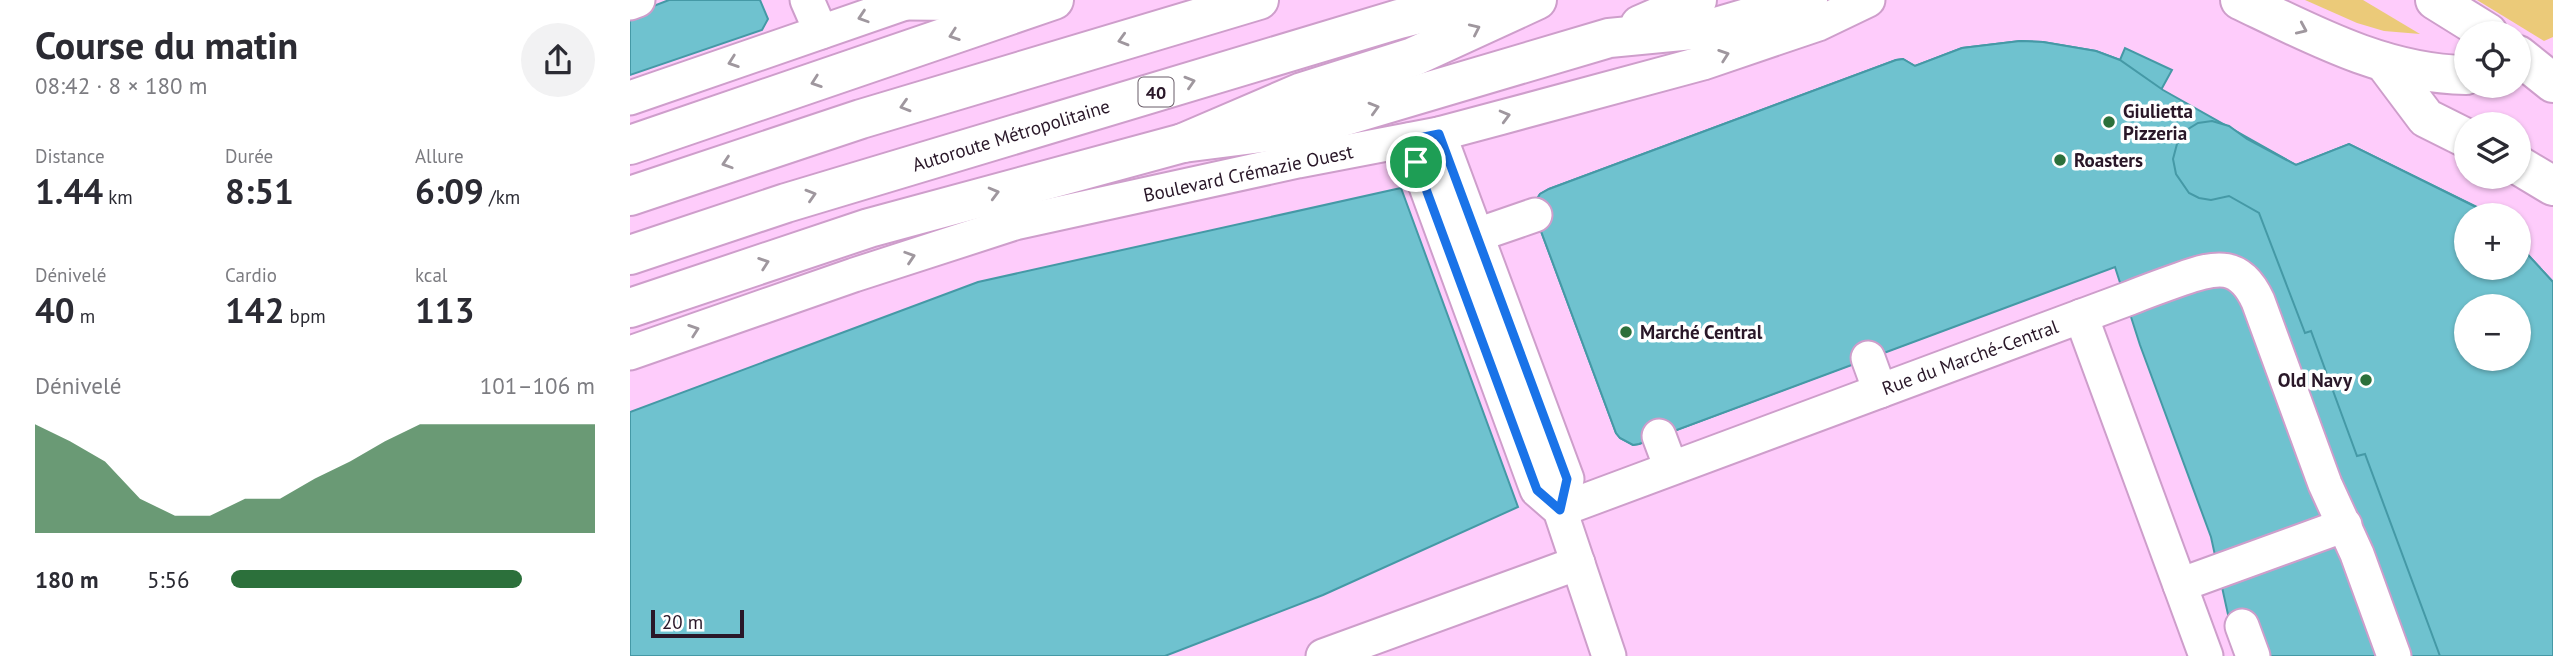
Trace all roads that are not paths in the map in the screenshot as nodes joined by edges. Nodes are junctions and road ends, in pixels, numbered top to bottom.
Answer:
1 (638, 0) edge
2 (807, 0) edge
3 (1259, 0) edge
4 (1474, 0) edge
5 (1537, 0) edge
6 (1697, 0) edge
7 (1808, 0) edge
8 (1868, 0) edge
9 (2240, 0) edge
10 (2435, 0) edge
11 (910, 1) edge
12 (1048, 2) edge
13 (630, 3) edge
14 (2469, 21) edge
15 (821, 32) junction
16 (1609, 38) junction
17 (2384, 62) junction
18 (2454, 74) edge
19 (630, 98) edge
20 (2454, 132) edge
21 (1424, 137) junction
22 (1183, 143) junction
23 (630, 145) edge
24 (2531, 173) edge
25 (2553, 186) edge
26 (630, 196) edge
27 (1535, 215) dead end
28 (1477, 235) junction
29 (630, 255) edge
30 (630, 308) edge
31 (2081, 316) junction
32 (630, 353) edge
33 (1868, 358) dead end
34 (1880, 391) junction
35 (1658, 436) dead end
36 (1671, 468) junction
37 (1560, 510) junction
38 (2345, 525) junction
39 (1578, 563) junction
40 (2180, 585) junction
41 (1323, 656) edge
42 (1609, 656) edge
43 (2206, 656) edge
44 (2394, 656) edge

1 - 13 street
2 - 15 street
3 -> 26 main road
29 -> 4 main road, Autoroute Métropolitaine / 40
22 -> 5 main road
6 - 16 main road
7 - 16 main road, Boulevard Crémazie Ouest
21 -> 8 street, Boulevard Crémazie Ouest
9 -> 17 main road
10 - 14 main road
11 - 12 street
11 -> 15 street
12 -> 23 main road
15 -> 19 street
22 -> 16 main road, Boulevard Crémazie Ouest
17 - 18 main road
17 - 20 main road
21 - 28 street
32 -> 21 street, Boulevard Crémazie Ouest
21 - 37 street
30 -> 22 main road, Boulevard Crémazie Ouest
24 - 25 main road
27 - 28 street
28 - 37 street
31 - 34 street, Rue du Marché-Central
31 - 38 street
31 - 40 street, Rue du Marché-Central
33 - 34 street
34 - 36 street, Rue du Marché-Central
35 - 36 street
36 - 37 street, Rue du Marché-Central
37 - 39 street
38 - 40 street
38 - 44 street
39 - 41 street
39 - 42 street
40 - 43 street, Rue du Marché-Central

